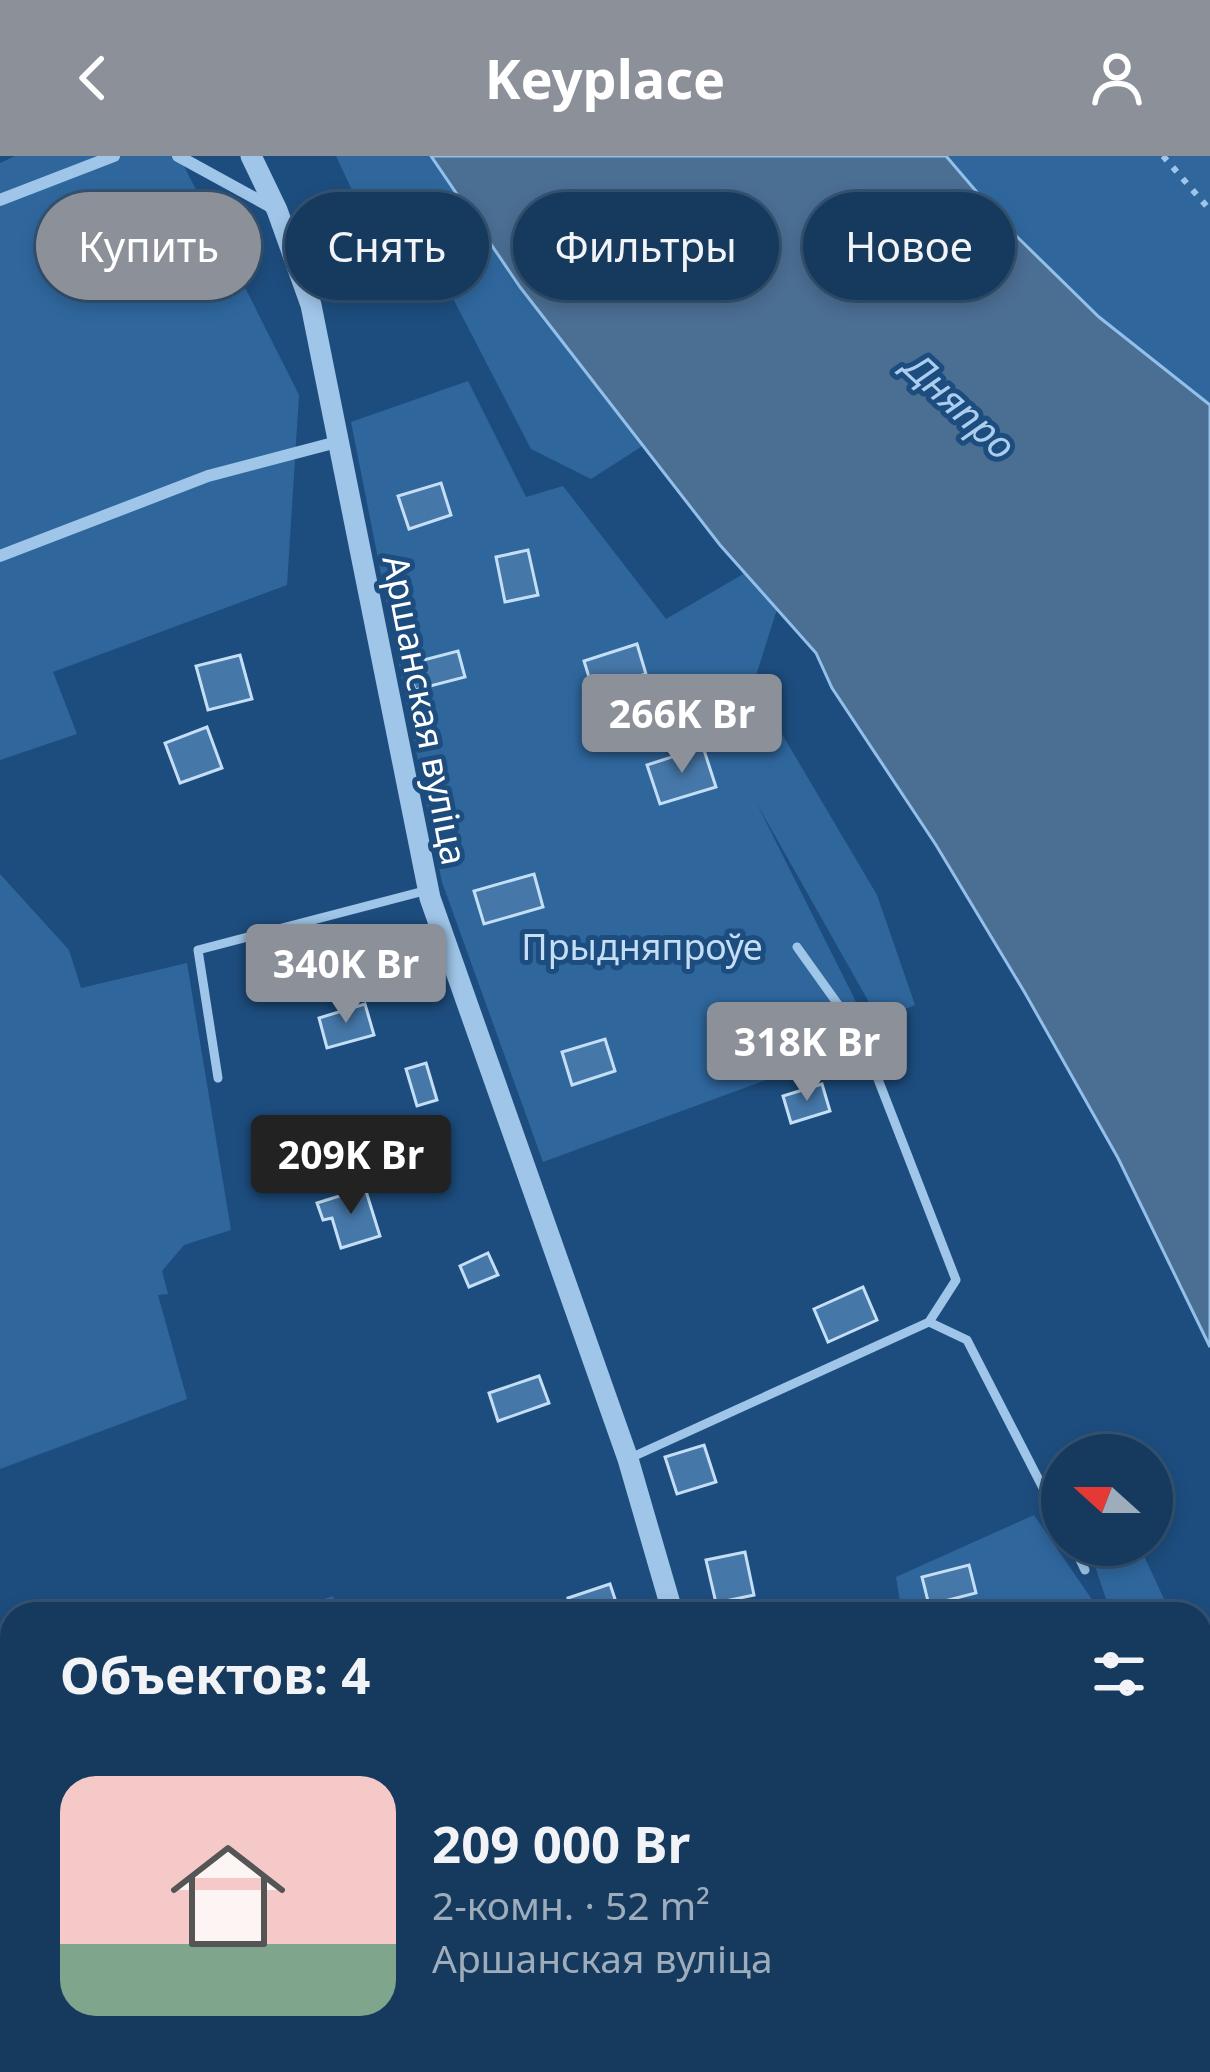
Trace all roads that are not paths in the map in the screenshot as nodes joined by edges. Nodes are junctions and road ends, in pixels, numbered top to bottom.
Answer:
1 (115, 156) edge
2 (178, 156) edge
3 (250, 156) edge
4 (0, 200) edge
5 (277, 210) junction
6 (337, 442) junction
7 (0, 556) edge
8 (428, 890) junction
9 (797, 947) dead end
10 (218, 1078) dead end
11 (929, 1322) junction
12 (628, 1459) junction
13 (1041, 1484) edge
14 (1083, 1566) edge
15 (1085, 1570) dead end
16 (670, 1602) edge

1 - 4 street
2 - 5 street
3 - 5 street, Аршанская вуліца
5 - 6 street, Аршанская вуліца
6 - 7 street
6 - 8 street, Аршанская вуліца
8 - 10 lane
8 - 12 street, Аршанская вуліца
9 - 11 lane
11 - 12 lane
11 - 13 lane
12 - 16 street, Аршанская вуліца
14 - 15 lane

